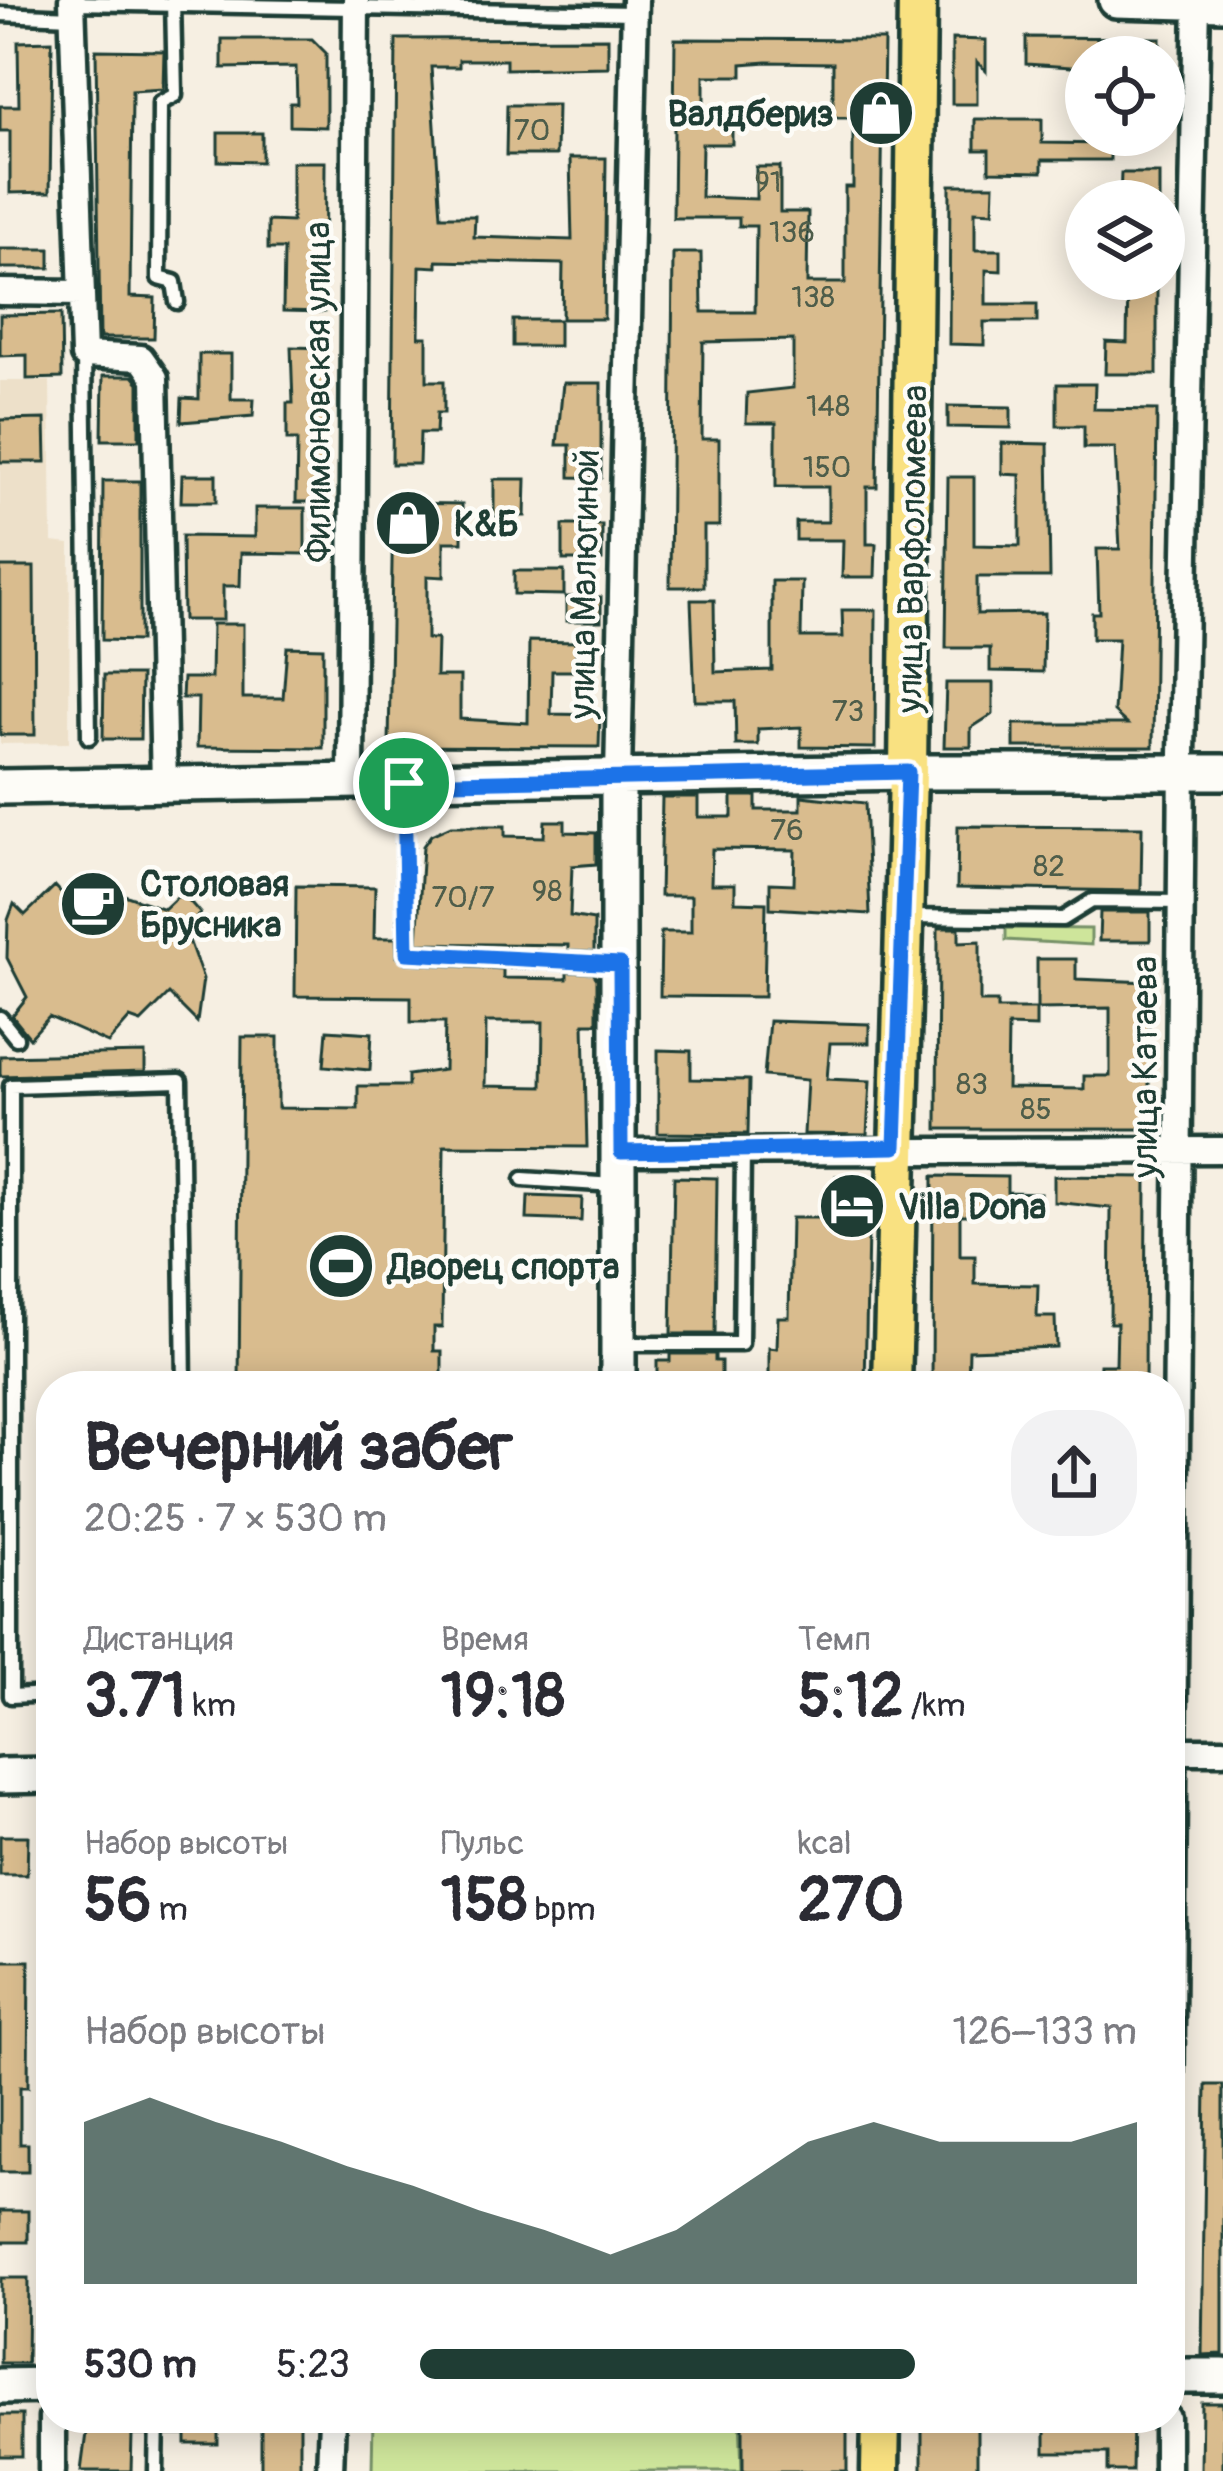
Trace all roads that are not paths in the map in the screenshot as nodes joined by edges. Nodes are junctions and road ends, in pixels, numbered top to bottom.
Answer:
1 (916, 0) edge
2 (1116, 0) edge
3 (173, 2) edge
4 (1206, 3) edge
5 (356, 4) edge
6 (72, 7) edge
7 (635, 7) edge
8 (0, 14) edge
9 (0, 292) edge
10 (82, 293) junction
11 (177, 302) dead end
12 (84, 355) junction
13 (89, 737) dead end
14 (908, 772) junction
15 (1182, 772) junction
16 (1223, 772) edge
17 (618, 776) junction
18 (404, 783) junction
19 (351, 785) junction
20 (164, 786) junction
21 (0, 788) edge
22 (1180, 902) junction
23 (903, 917) junction
24 (620, 964) junction
25 (0, 1018) edge
26 (16, 1038) dead end
27 (895, 1147) junction
28 (743, 1150) junction
29 (1180, 1150) junction
30 (1223, 1150) edge
31 (621, 1169) junction
32 (523, 1179) dead end
33 (618, 1344) junction
34 (184, 1371) edge
35 (618, 1371) edge
36 (892, 1371) edge
37 (1177, 1371) edge
38 (36, 1695) edge
39 (1185, 1751) edge
40 (1223, 1751) edge
41 (36, 1775) edge
42 (0, 1776) edge
43 (1185, 2376) edge
44 (1223, 2377) edge
45 (36, 2385) edge
46 (0, 2386) edge
47 (52, 2433) edge
48 (157, 2433) edge
49 (331, 2433) edge
50 (880, 2433) edge
51 (1167, 2433) edge
52 (52, 2471) edge
53 (156, 2471) edge
54 (330, 2471) edge
55 (880, 2471) edge
56 (1167, 2471) edge

1 - 14 main road, улица Варфоломеева
2 - 4 main road
3 - 5 lane
3 - 6 lane
3 - 11 lane
4 - 15 street, улица Катаева
5 - 7 lane
5 - 19 street, Филимоновская улица
6 - 8 lane
6 - 10 street
7 - 17 street, улица Малюгиной
9 - 10 street
10 - 12 street
12 - 13 lane
12 - 20 street
14 - 15 main road
14 - 17 main road
14 - 23 main road, улица Варфоломеева
15 - 16 main road
15 - 22 street, улица Катаева
17 - 18 main road
17 - 24 main road, улица Малюгиной
18 - 19 main road
18 - 24 lane
19 - 20 main road
20 - 21 main road
22 - 23 lane
22 - 29 street, улица Катаева
23 - 27 main road, улица Варфоломеева
24 - 31 main road, улица Малюгиной
25 - 26 lane
27 - 28 street
27 - 29 street
27 - 36 main road, улица Варфоломеева
28 - 31 street
28 - 33 lane
29 - 30 street
29 - 37 street, улица Катаева
31 - 32 lane
31 - 33 main road, улица Малюгиной
33 - 35 main road, улица Малюгиной
34 - 38 lane
39 - 40 street
41 - 42 main road
43 - 44 main road
45 - 46 main road
47 - 52 street
48 - 53 lane
49 - 54 street
50 - 55 main road
51 - 56 street

